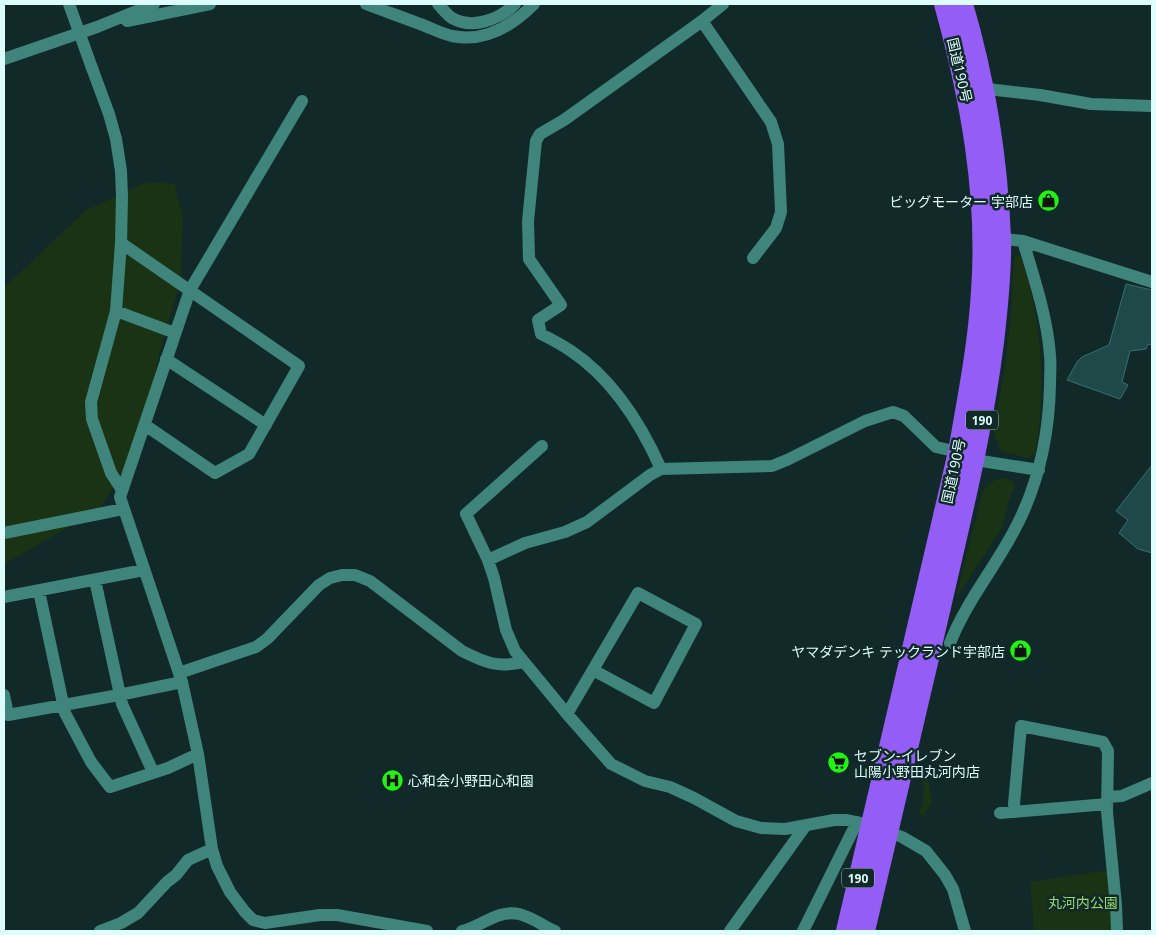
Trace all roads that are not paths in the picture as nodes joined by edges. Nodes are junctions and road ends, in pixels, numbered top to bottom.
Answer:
1 (69, 4) edge
2 (154, 4) edge
3 (210, 4) edge
4 (366, 4) edge
5 (438, 4) edge
6 (515, 4) edge
7 (534, 4) edge
8 (723, 4) edge
9 (944, 4) edge
10 (963, 4) edge
11 (702, 21) junction
12 (97, 27) junction
13 (4, 59) edge
14 (974, 88) junction
15 (302, 101) dead end
16 (1152, 106) edge
17 (992, 238) junction
18 (1023, 241) junction
19 (121, 243) junction
20 (753, 258) dead end
21 (1152, 282) edge
22 (190, 290) junction
23 (116, 311) junction
24 (175, 333) junction
25 (166, 359) junction
26 (145, 425) junction
27 (266, 425) junction
28 (542, 446) dead end
29 (966, 456) junction
30 (661, 469) junction
31 (1038, 470) junction
32 (122, 490) junction
33 (123, 509) junction
34 (4, 533) edge
35 (488, 560) junction
36 (144, 570) junction
37 (94, 580) junction
38 (39, 591) junction
39 (4, 597) edge
40 (950, 643) dead end
41 (524, 662) junction
42 (592, 670) junction
43 (181, 678) junction
44 (4, 695) edge
45 (119, 695) junction
46 (63, 705) junction
47 (567, 714) junction
48 (198, 754) junction
49 (153, 772) junction
50 (1152, 783) edge
51 (1108, 800) junction
52 (1015, 812) junction
53 (1000, 813) dead end
54 (806, 826) junction
55 (872, 826) junction
56 (212, 849) junction
57 (100, 931) edge
58 (427, 931) edge
59 (462, 931) edge
60 (555, 931) edge
61 (730, 931) edge
62 (803, 931) edge
63 (846, 931) edge
64 (864, 931) edge
65 (965, 931) edge
66 (1117, 931) edge

1 - 19 street, bridge
2 - 12 street
3 - 12 street
4 - 7 street
5 - 6 street
8 - 11 street
9 - 14 highway, 国道190号 / 190
10 - 14 highway, 国道190号 / 190
11 - 20 street
11 - 30 street
12 - 13 street
14 - 16 street
14 - 17 highway, 国道190号 / 190
15 - 22 street
17 - 18 street
17 - 29 highway, 国道190号 / 190
18 - 21 street
18 - 31 street
19 - 22 street
19 - 23 street
22 - 24 street
22 - 27 street
23 - 24 street
23 - 32 street
24 - 25 street
25 - 26 street
25 - 27 street
26 - 27 street
26 - 32 street
28 - 35 street
29 - 30 street
29 - 31 street
29 - 55 highway, 国道190号 / 190
30 - 35 street
31 - 40 street
32 - 33 street
33 - 34 street
33 - 36 street
35 - 41 street
36 - 37 street
36 - 43 street
37 - 38 street
37 - 45 street
38 - 39 street
38 - 46 street
41 - 43 street
41 - 47 street
42 - 42 street
42 - 47 street
43 - 45 street
43 - 48 street
44 - 46 street
45 - 46 street
45 - 49 street
46 - 49 street
47 - 54 street
48 - 49 street
48 - 56 street
50 - 51 street
51 - 52 street
51 - 52 street
51 - 66 street
52 - 53 street
54 - 55 street
54 - 61 street
55 - 62 street
55 - 63 highway, 国道190号 / 190
55 - 64 highway, 国道190号 / 190
55 - 65 street
56 - 57 street
56 - 58 street
59 - 60 street

